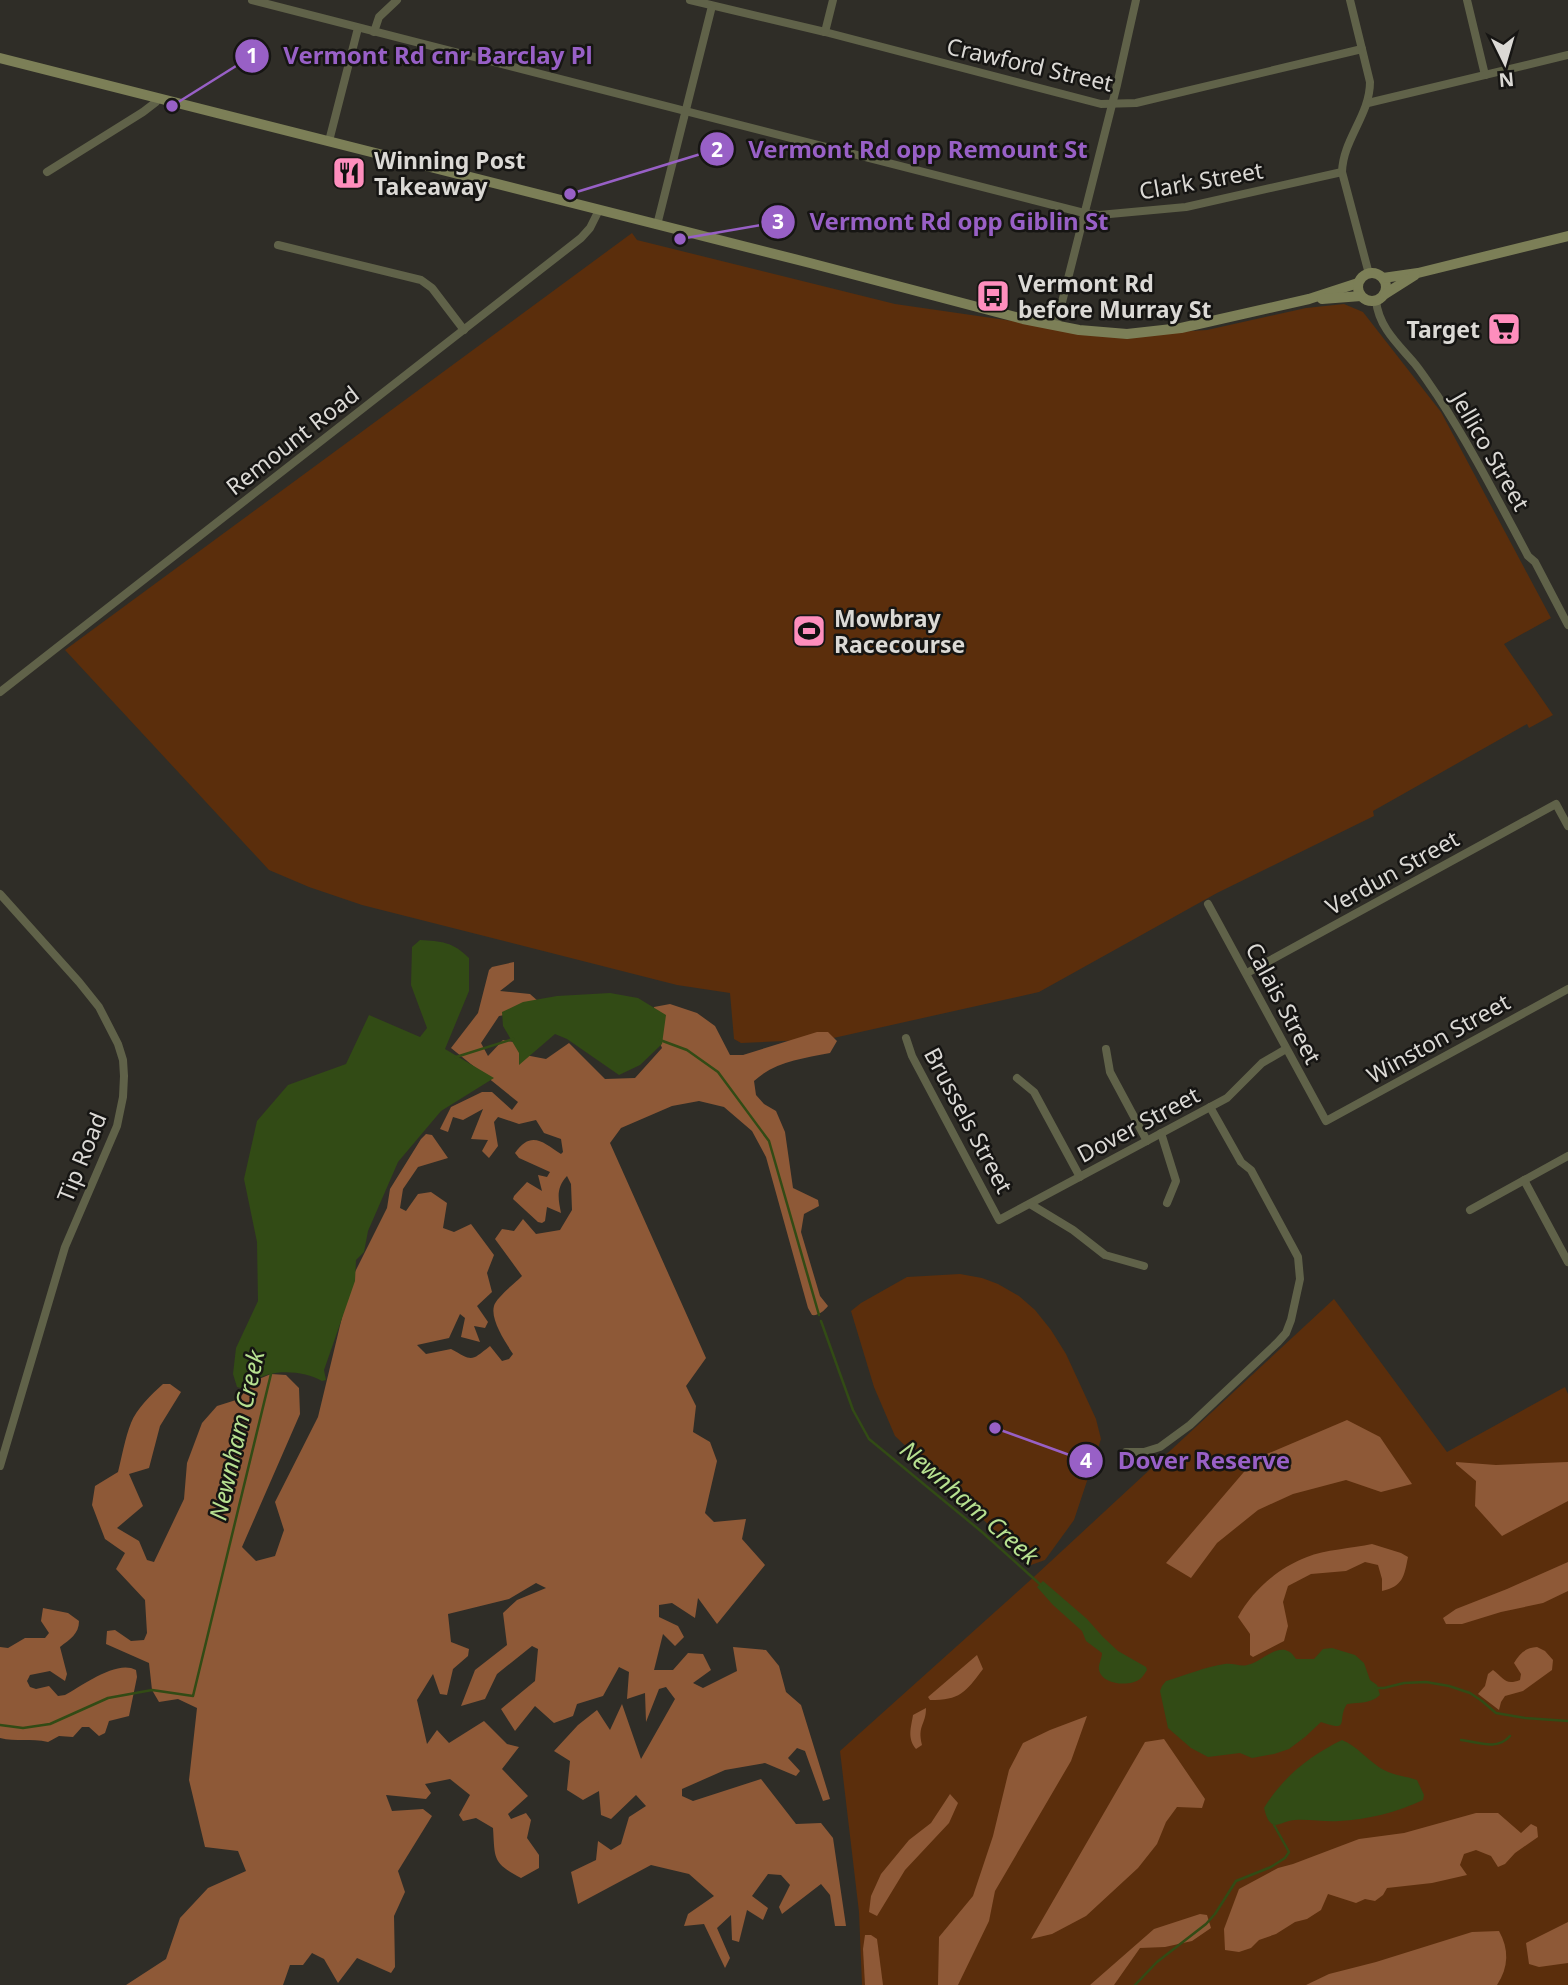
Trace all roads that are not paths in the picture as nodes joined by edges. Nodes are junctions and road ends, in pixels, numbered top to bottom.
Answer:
1 (252, 0) edge
2 (397, 0) edge
3 (690, 0) edge
4 (833, 0) edge
5 (1136, 0) edge
6 (1350, 0) edge
7 (1467, 0) edge
8 (712, 6) junction
9 (358, 28) junction
10 (374, 33) junction
11 (825, 33) junction
12 (1362, 49) junction
13 (1568, 55) edge
14 (0, 58) edge
15 (1485, 75) junction
16 (158, 98) junction
17 (1368, 103) junction
18 (1112, 105) junction
19 (685, 112) junction
20 (329, 141) junction
21 (47, 172) dead end
22 (1342, 172) junction
23 (598, 209) junction
24 (1084, 214) junction
25 (657, 225) junction
26 (1568, 236) edge
27 (278, 244) dead end
28 (1418, 273) junction
29 (1369, 274) junction
30 (1383, 278) junction
31 (1359, 283) junction
32 (1361, 296) junction
33 (1380, 298) junction
34 (1309, 299) junction
35 (1056, 326) junction
36 (464, 330) junction
37 (1568, 625) edge
38 (0, 692) edge
39 (1568, 825) edge
40 (0, 894) edge
41 (1208, 904) dead end
42 (1247, 973) junction
43 (1568, 989) edge
44 (906, 1038) dead end
45 (1106, 1049) dead end
46 (1286, 1049) junction
47 (1017, 1077) dead end
48 (1210, 1107) junction
49 (1326, 1121) joint
50 (1161, 1133) junction
51 (1146, 1141) junction
52 (1568, 1156) edge
53 (1080, 1177) junction
54 (1524, 1180) junction
55 (1167, 1203) dead end
56 (1030, 1204) junction
57 (1470, 1210) dead end
58 (999, 1220) joint
59 (1568, 1262) edge
60 (1144, 1266) dead end
61 (1126, 1452) dead end
62 (0, 1466) edge

1 - 9 street, Clark Street
2 - 10 street
3 - 8 street, Crawford Street
4 - 11 street
5 - 18 street
6 - 12 street
7 - 15 street
8 - 11 street, Crawford Street
8 - 19 street
9 - 10 street, Clark Street
9 - 20 street
10 - 19 street, Clark Street
11 - 18 street, Crawford Street
12 - 17 street
12 - 18 street, Crawford Street
13 - 15 street
14 - 16 street
15 - 17 street
16 - 20 street
16 - 21 street
17 - 22 street
18 - 24 street
19 - 24 street, Clark Street
19 - 25 street
20 - 23 street
22 - 24 street, Clark Street
22 - 29 street
23 - 25 street
23 - 36 street, Remount Road
24 - 35 street
25 - 35 street
26 - 28 street
27 - 36 street
28 - 30 street
28 - 33 street
29 - 30 street
29 - 31 street
30 - 33 street
31 - 32 street
31 - 34 street
32 - 33 street
32 - 34 street
33 - 37 street, Jellico Street
34 - 35 street
36 - 38 street, Remount Road
39 - 42 street, Verdun Street
40 - 62 street, Tip Road
41 - 42 street, Calais Street
42 - 46 street, Calais Street
43 - 49 street, Winston Street
44 - 58 street, Brussels Street
45 - 51 street
46 - 48 street, Dover Street
46 - 49 street, Calais Street
47 - 53 street
48 - 50 street, Dover Street
48 - 61 street
50 - 51 street, Dover Street
50 - 55 street
51 - 53 street, Dover Street
52 - 54 street
53 - 56 street, Dover Street
54 - 57 street
54 - 59 street
56 - 58 street, Dover Street
56 - 60 street

